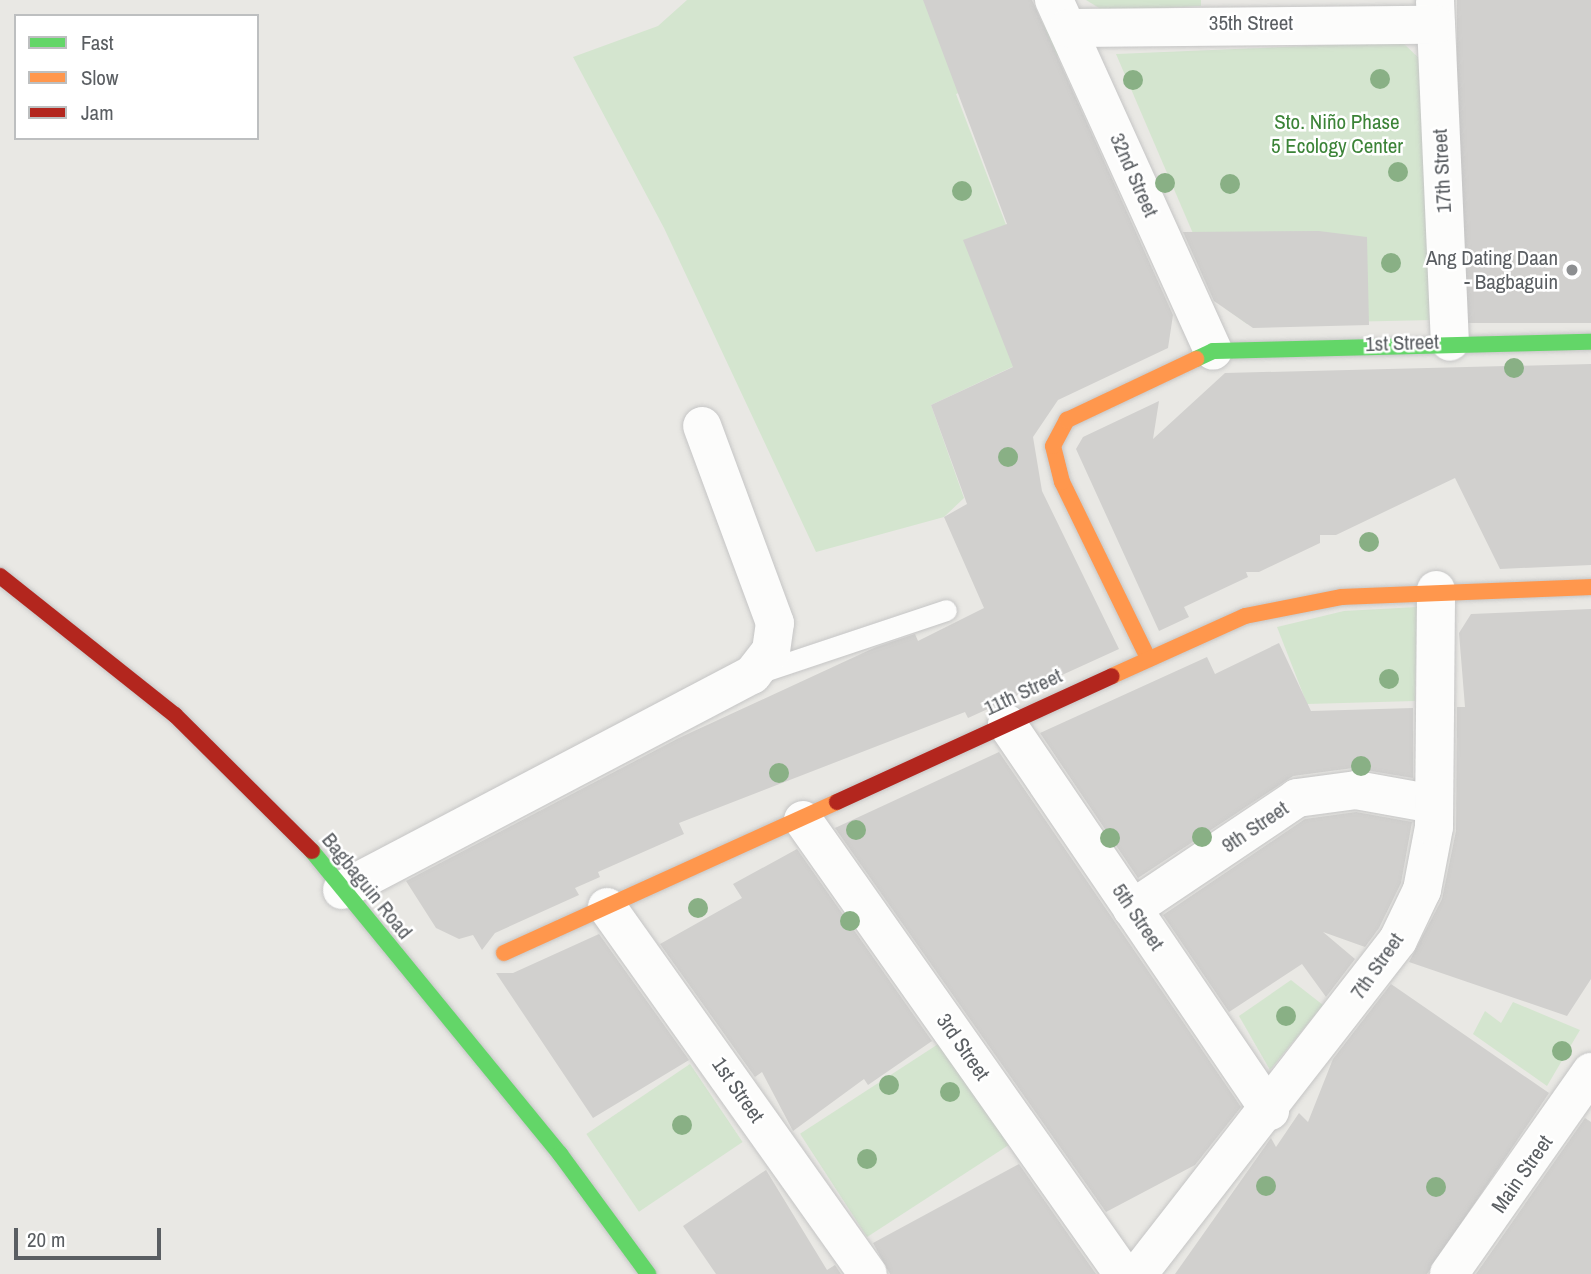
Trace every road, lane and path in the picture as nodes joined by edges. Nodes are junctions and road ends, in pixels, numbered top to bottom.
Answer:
1 (1220, 11) edge
2 (1435, 12) edge
3 (1061, 14) edge
4 (1450, 342) junction
5 (1591, 342) edge
6 (1213, 351) junction
7 (702, 426) dead end
8 (0, 576) edge
9 (1591, 587) edge
10 (1436, 590) junction
11 (946, 610) dead end
12 (1147, 656) junction
13 (752, 675) junction
14 (1007, 724) junction
15 (1434, 804) junction
16 (803, 820) junction
17 (342, 890) junction
18 (607, 907) junction
19 (1132, 909) junction
20 (503, 953) dead end
21 (1591, 1072) edge
22 (1270, 1111) junction
23 (648, 1274) edge
24 (868, 1274) edge
25 (1123, 1274) edge
26 (1138, 1274) edge
27 (1449, 1274) edge

1 - 2 street, 35th Street
1 - 3 street, 35th Street
2 - 4 street, 17th Street
3 - 6 street, 32nd Street
4 - 5 street, 1st Street
4 - 6 street, 1st Street
6 - 12 street
7 - 13 street
8 - 17 street, Bagbaguin Road
9 - 10 street, 11th Street
10 - 12 street, 11th Street
10 - 15 street, 7th Street
11 - 13 lane
12 - 14 street, 11th Street
13 - 17 street
14 - 16 street, 11th Street
14 - 19 street, 5th Street
15 - 19 street, 9th Street
15 - 22 street, 7th Street
16 - 18 street, 11th Street
16 - 25 street, 3rd Street
17 - 23 street, Bagbaguin Road
18 - 20 street, 11th Street
18 - 24 street, 1st Street
19 - 22 street, 5th Street
21 - 27 street, Main Street
22 - 26 street, 7th Street

